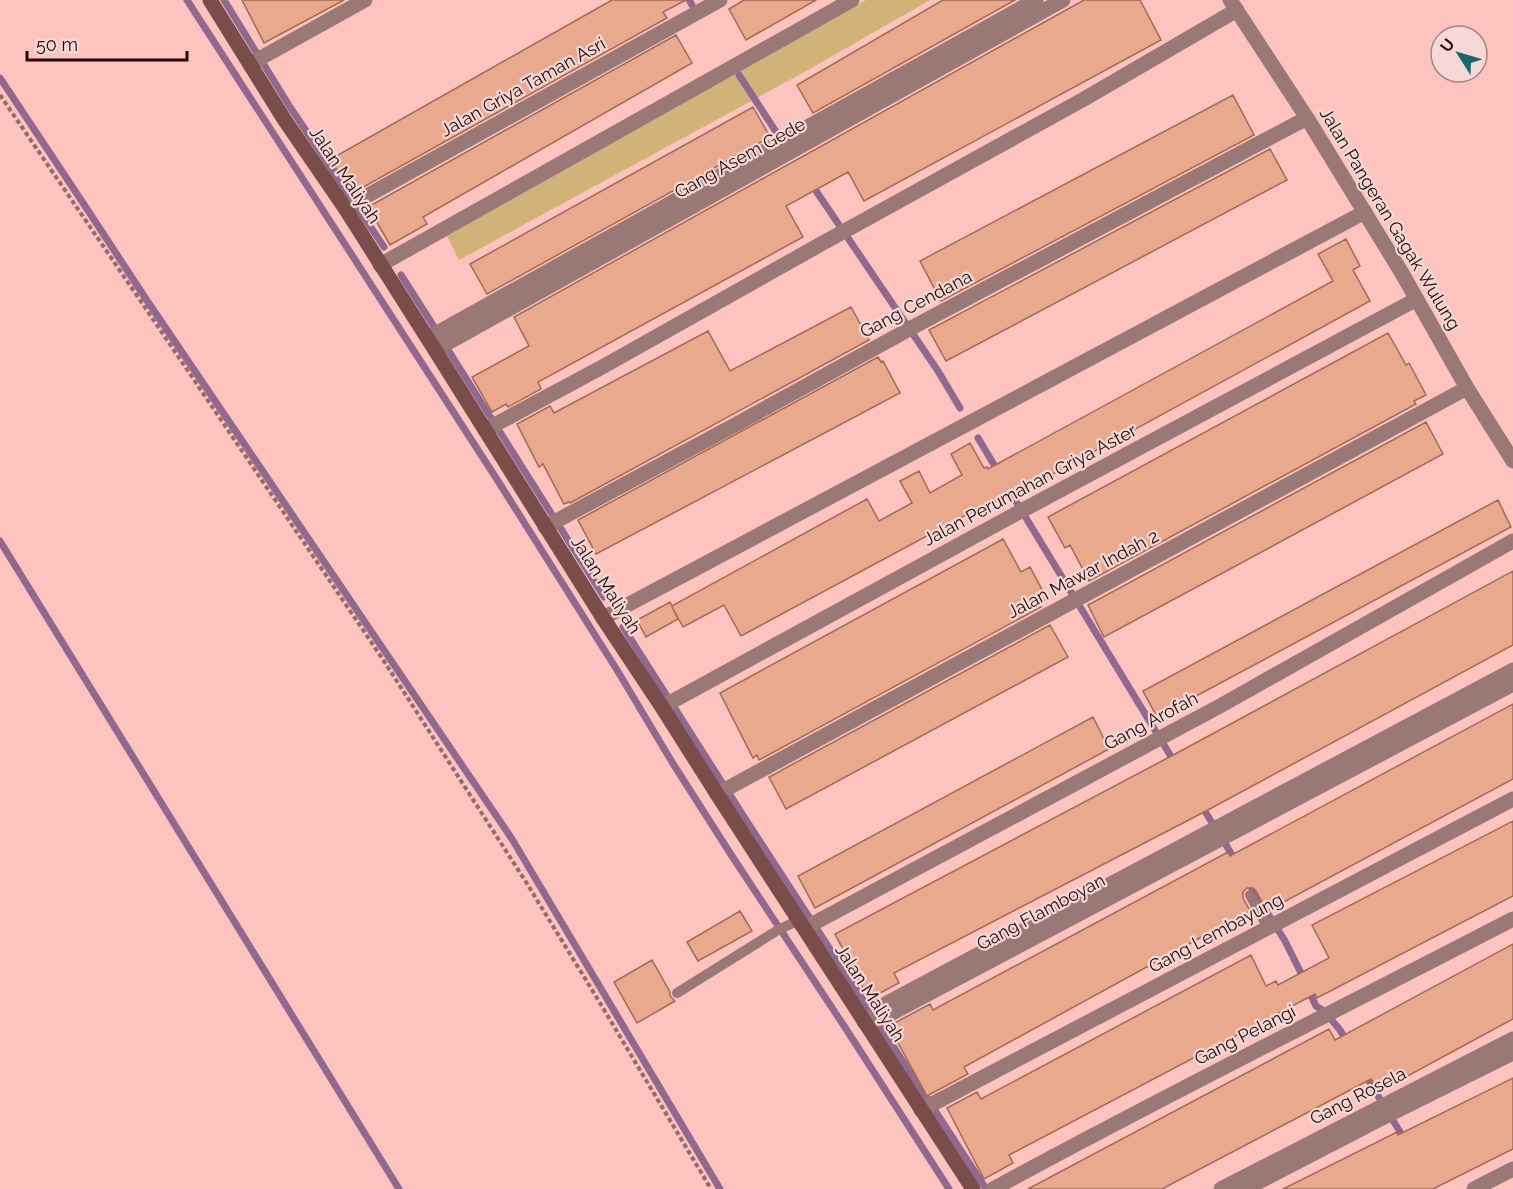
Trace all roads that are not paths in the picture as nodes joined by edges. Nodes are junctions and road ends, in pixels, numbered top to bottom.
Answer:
1 (210, 0) edge
2 (365, 0) edge
3 (720, 0) edge
4 (852, 0) edge
5 (1036, 0) edge
6 (1063, 0) edge
7 (1233, 5) edge
8 (258, 59) junction
9 (1307, 118) junction
10 (796, 141) junction
11 (352, 204) junction
12 (1365, 212) junction
13 (388, 260) junction
14 (1417, 299) junction
15 (439, 340) junction
16 (1467, 388) junction
17 (493, 426) junction
18 (1513, 461) edge
19 (552, 523) junction
20 (1513, 541) edge
21 (603, 618) junction
22 (1513, 670) edge
23 (1513, 684) edge
24 (670, 702) junction
25 (726, 789) junction
26 (1513, 799) edge
27 (1219, 833) junction
28 (1250, 895) dead end
29 (1513, 919) edge
30 (809, 923) junction
31 (1274, 925) junction
32 (1513, 930) edge
33 (677, 993) dead end
34 (1338, 1015) junction
35 (873, 1017) junction
36 (1315, 1027) junction
37 (1513, 1039) edge
38 (1513, 1053) edge
39 (928, 1106) junction
40 (1394, 1106) junction
41 (1375, 1116) junction
42 (1513, 1169) edge
43 (973, 1189) edge
44 (994, 1189) edge
45 (1014, 1189) edge
46 (1221, 1189) edge
47 (1245, 1189) edge
48 (1474, 1189) edge

1 - 8 street, Jalan Maliyah
2 - 8 street
3 - 11 street, Jalan Griya Taman Asri
4 - 13 street
5 - 10 street, Gang Asem Gede
6 - 10 street, Gang Asem Gede
7 - 9 street, Jalan Pangeran Gagak Wulung
7 - 17 street
8 - 11 street, Jalan Maliyah
9 - 12 street, Jalan Pangeran Gagak Wulung
9 - 19 street, Gang Cendana
10 - 15 street, Gang Asem Gede
11 - 13 street, Jalan Maliyah
12 - 14 street, Jalan Pangeran Gagak Wulung
12 - 21 street
13 - 15 street, Jalan Maliyah
14 - 16 street, Jalan Pangeran Gagak Wulung
14 - 24 street, Jalan Perumahan Griya Aster
15 - 17 street, Jalan Maliyah
16 - 18 street, Jalan Pangeran Gagak Wulung
16 - 25 street, Jalan Mawar Indah 2
17 - 19 street, Jalan Maliyah
19 - 21 street, Jalan Maliyah
20 - 30 street, Gang Arofah
21 - 24 street, Jalan Maliyah
22 - 27 street
23 - 27 street, Gang Flamboyan
24 - 25 street, Jalan Maliyah
25 - 30 street, Jalan Maliyah
26 - 31 street, Gang Lembayung
27 - 35 street, Gang Flamboyan
28 - 31 lane
29 - 34 street, Gang Pelangi
30 - 33 lane
30 - 35 street, Jalan Maliyah
31 - 39 street, Gang Lembayung
32 - 34 street, Gang Pelangi
34 - 36 street, Gang Pelangi
35 - 39 street, Jalan Maliyah
36 - 44 street, Gang Pelangi
36 - 45 street, Gang Pelangi
37 - 40 street, Gang Rosela
38 - 40 street, Gang Rosela
39 - 43 street, Jalan Maliyah
40 - 41 street, Gang Rosela
41 - 46 street, Gang Rosela
41 - 47 street, Gang Rosela
42 - 48 street

